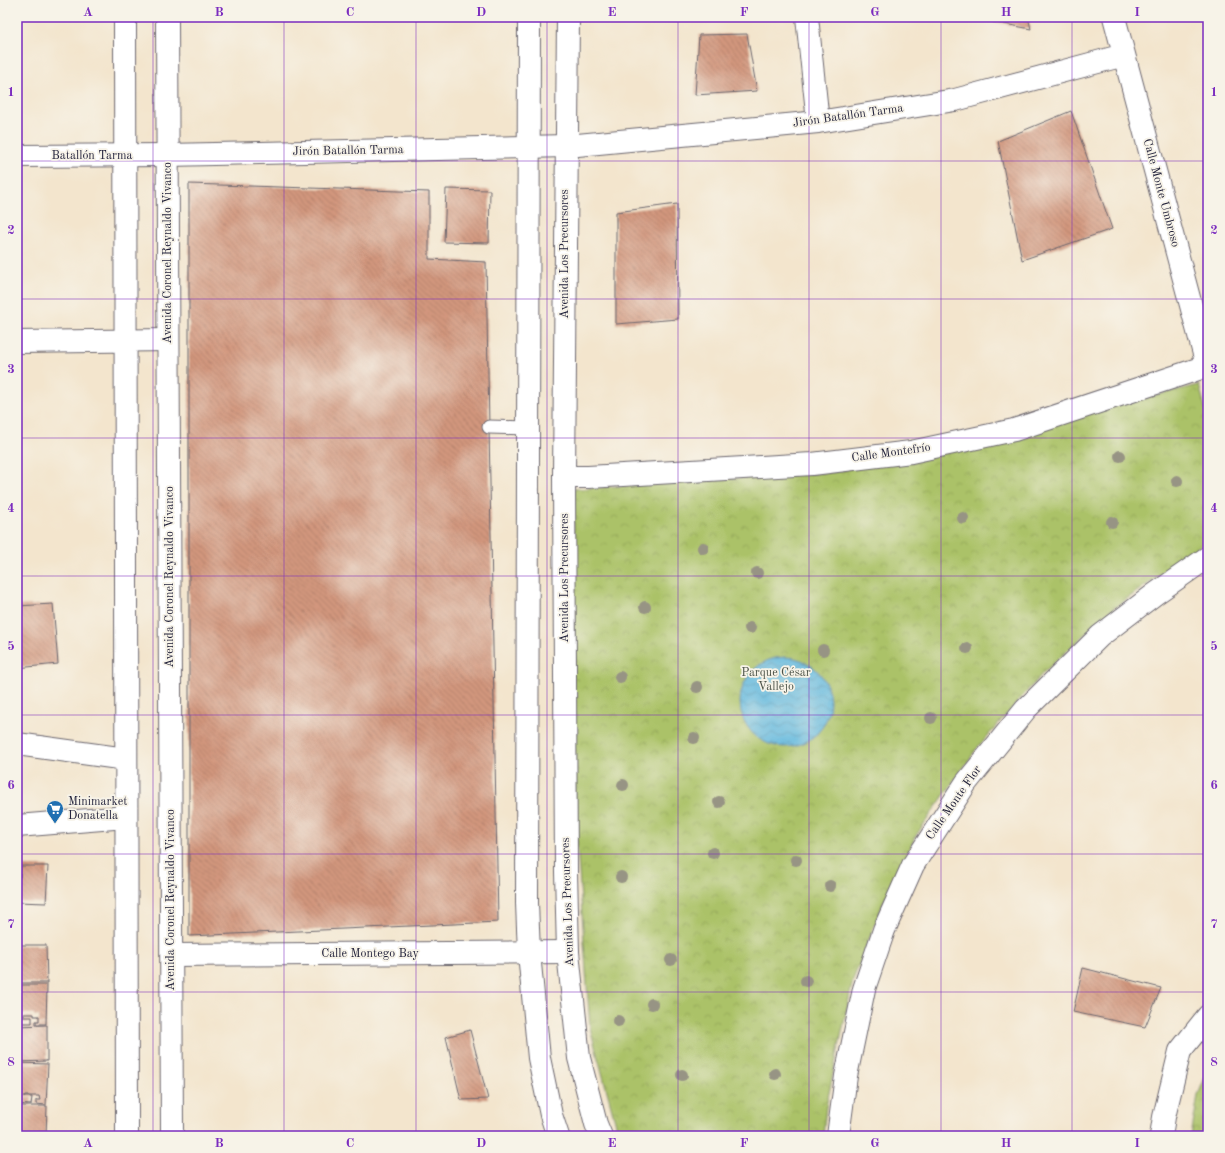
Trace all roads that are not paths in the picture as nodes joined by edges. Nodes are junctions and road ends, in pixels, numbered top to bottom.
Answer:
1 (125, 17) edge
2 (167, 17) edge
3 (529, 17) edge
4 (568, 17) edge
5 (807, 17) edge
6 (1114, 17) edge
7 (1124, 55) junction
8 (818, 122) junction
9 (567, 146) junction
10 (528, 148) junction
11 (167, 155) junction
12 (17, 156) edge
13 (125, 156) junction
14 (125, 340) junction
15 (168, 340) junction
16 (17, 342) edge
17 (1208, 367) edge
18 (489, 427) dead end
19 (528, 428) junction
20 (564, 477) junction
21 (1208, 557) edge
22 (17, 744) edge
23 (126, 759) junction
24 (126, 818) junction
25 (17, 826) edge
26 (568, 952) junction
27 (529, 953) junction
28 (172, 955) junction
29 (1208, 1016) edge
30 (127, 1136) edge
31 (172, 1136) edge
32 (558, 1136) edge
33 (601, 1136) edge
34 (838, 1136) edge
35 (1161, 1136) edge

1 - 13 street
2 - 11 street, Avenida Coronel Reynaldo Vivanco
3 - 10 street
4 - 9 street, Avenida Los Precursores
5 - 8 street
6 - 7 street, Calle Monte Umbroso
7 - 8 street, Jirón Batallón Tarma
7 - 17 street, Calle Monte Umbroso
8 - 9 street, Jirón Batallón Tarma
9 - 10 street
9 - 20 street, Avenida Los Precursores
10 - 11 street, Jirón Batallón Tarma
10 - 19 street
11 - 13 street, Batallón Tarma
11 - 15 street, Avenida Coronel Reynaldo Vivanco
12 - 13 street, Batallón Tarma
13 - 14 street
14 - 15 street
14 - 16 street
14 - 23 street
15 - 28 street, Avenida Coronel Reynaldo Vivanco
17 - 20 street, Calle Montefrío
18 - 19 lane
19 - 27 street
20 - 26 street, Avenida Los Precursores
21 - 34 street, Calle Monte Flor
22 - 23 street
23 - 24 street
24 - 25 street
24 - 30 street
26 - 27 street, Calle Montego Bay
26 - 33 street, Avenida Los Precursores
27 - 28 street, Calle Montego Bay
27 - 32 street
28 - 31 street, Avenida Coronel Reynaldo Vivanco
29 - 35 street

